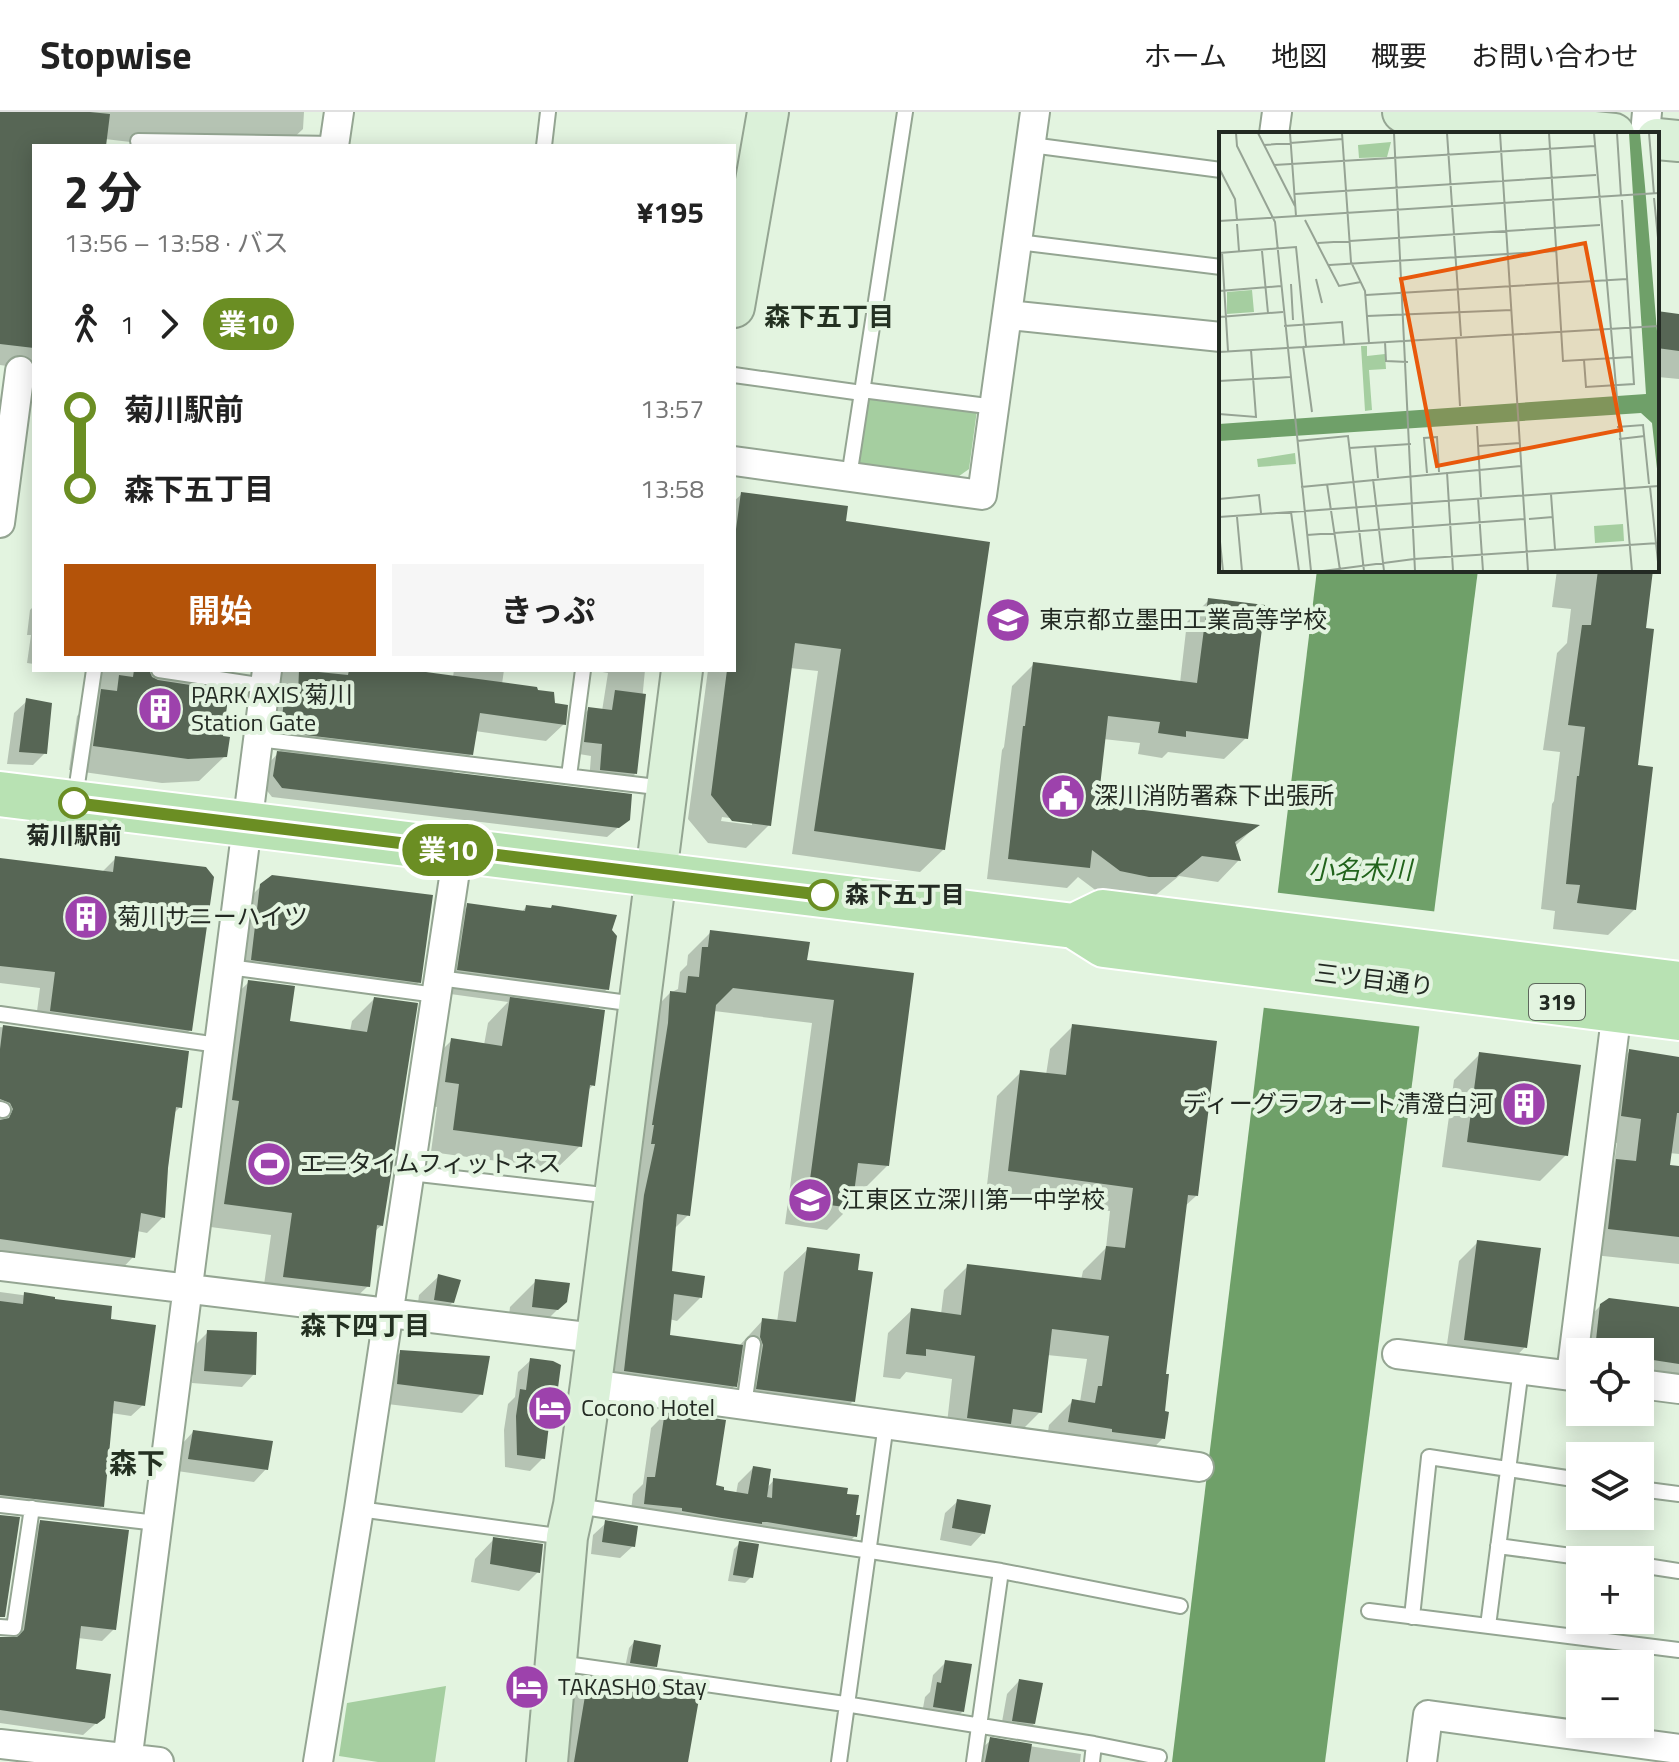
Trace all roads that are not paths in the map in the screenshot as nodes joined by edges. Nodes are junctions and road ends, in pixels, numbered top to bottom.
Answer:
1 (339, 112) edge
2 (548, 112) edge
3 (768, 112) edge
4 (905, 112) edge
5 (1035, 112) edge
6 (1277, 112) edge
7 (1403, 112) edge
8 (1647, 112) edge
9 (1274, 132) edge
10 (1596, 132) edge
11 (1645, 132) edge
12 (1659, 139) edge
13 (138, 141) dead end
14 (1679, 141) edge
15 (285, 144) edge
16 (334, 144) edge
17 (544, 144) edge
18 (1031, 145) junction
19 (1219, 170) edge
20 (741, 226) edge
21 (1018, 242) junction
22 (1219, 267) edge
23 (736, 284) edge
24 (1009, 315) junction
25 (1219, 337) edge
26 (18, 371) edge
27 (736, 375) edge
28 (862, 391) junction
29 (995, 407) junction
30 (736, 461) edge
31 (849, 477) junction
32 (0, 523) edge
33 (94, 672) edge
34 (186, 672) edge
35 (583, 672) edge
36 (682, 672) edge
37 (266, 678) edge
38 (258, 739) junction
39 (569, 776) junction
40 (666, 788) junction
41 (0, 794) edge
42 (74, 803) junction
43 (247, 825) junction
44 (458, 851) junction
45 (655, 875) junction
46 (229, 967) junction
47 (1437, 971) junction
48 (1679, 984) edge
49 (437, 986) junction
50 (638, 1004) junction
51 (1617, 1010) junction
52 (0, 1014) edge
53 (1679, 1018) edge
54 (218, 1045) junction
55 (410, 1173) junction
56 (615, 1197) junction
57 (0, 1266) edge
58 (187, 1290) junction
59 (389, 1312) junction
60 (595, 1338) junction
61 (1579, 1338) edge
62 (753, 1344) dead end
63 (1397, 1354) dead end
64 (1521, 1369) junction
65 (1566, 1375) edge
66 (591, 1384) junction
67 (1654, 1386) edge
68 (1679, 1389) edge
69 (744, 1405) junction
70 (886, 1424) junction
71 (1199, 1467) dead end
72 (1508, 1470) junction
73 (1566, 1478) edge
74 (1654, 1491) edge
75 (1679, 1494) edge
76 (0, 1505) edge
77 (32, 1508) junction
78 (359, 1509) junction
79 (570, 1521) junction
80 (157, 1523) junction
81 (1498, 1546) junction
82 (868, 1550) junction
83 (1566, 1555) edge
84 (1654, 1567) edge
85 (1001, 1571) junction
86 (1679, 1571) edge
87 (1180, 1606) dead end
88 (1369, 1611) dead end
89 (1412, 1617) junction
90 (1488, 1626) junction
91 (0, 1627) edge
92 (1679, 1650) edge
93 (557, 1662) junction
94 (845, 1704) junction
95 (979, 1725) junction
96 (0, 1744) edge
97 (1094, 1744) junction
98 (1679, 1749) edge
99 (1159, 1757) dead end
100 (128, 1760) edge
101 (159, 1762) edge
102 (318, 1762) edge
103 (547, 1762) edge
104 (839, 1762) edge
105 (974, 1762) edge
106 (1092, 1762) edge
107 (1422, 1762) edge

1 - 16 street
2 - 17 lane
3 - 20 street
4 - 28 lane
5 - 18 street
6 - 9 street
7 - 10 street
8 - 11 street
12 - 14 street
13 - 15 lane
18 - 19 lane
18 - 21 street
20 - 23 street
21 - 22 lane
21 - 24 street
24 - 25 street
24 - 29 street
26 - 32 street
27 - 28 lane
28 - 29 lane
28 - 31 lane
29 - 31 street
30 - 31 street
33 - 42 lane
34 - 37 lane
35 - 39 lane
36 - 40 street
37 - 38 street
38 - 39 lane
38 - 43 street
39 - 40 lane
40 - 45 street
41 - 42 main road, 三ツ目通り / 319
42 - 43 main road, 三ツ目通り / 319
43 - 44 main road, 三ツ目通り / 319
43 - 46 street
44 - 45 main road, 三ツ目通り / 319
44 - 49 street
45 - 47 main road, 三ツ目通り / 319
45 - 50 street
46 - 49 lane
46 - 54 street
47 - 48 main road, 三ツ目通り / 319
47 - 51 main road, 三ツ目通り / 319
49 - 50 lane
49 - 55 street
50 - 56 street
51 - 53 main road, 三ツ目通り / 319
51 - 61 street
52 - 54 lane
54 - 58 street
55 - 56 lane
55 - 59 street
56 - 60 street
57 - 58 street
58 - 59 street
58 - 80 street
59 - 60 street
59 - 78 street
60 - 66 street
62 - 69 lane
63 - 64 street
64 - 65 street
64 - 72 lane
66 - 69 street
66 - 79 street
67 - 68 street
69 - 70 street
70 - 71 street
70 - 82 lane
72 - 73 lane
72 - 81 lane
72 - 89 lane
74 - 75 lane
76 - 77 lane
77 - 80 lane
77 - 91 lane
78 - 79 lane
78 - 102 street
79 - 82 lane
79 - 93 street
80 - 100 street
81 - 83 lane
81 - 90 lane
82 - 85 lane
82 - 94 lane
84 - 86 lane
85 - 87 lane
85 - 95 lane
88 - 89 lane
89 - 90 lane
90 - 92 lane
93 - 94 lane
93 - 103 street
94 - 95 lane
94 - 104 lane
95 - 97 lane
95 - 105 lane
96 - 100 street
97 - 99 lane
97 - 106 lane
98 - 107 street
100 - 101 street

